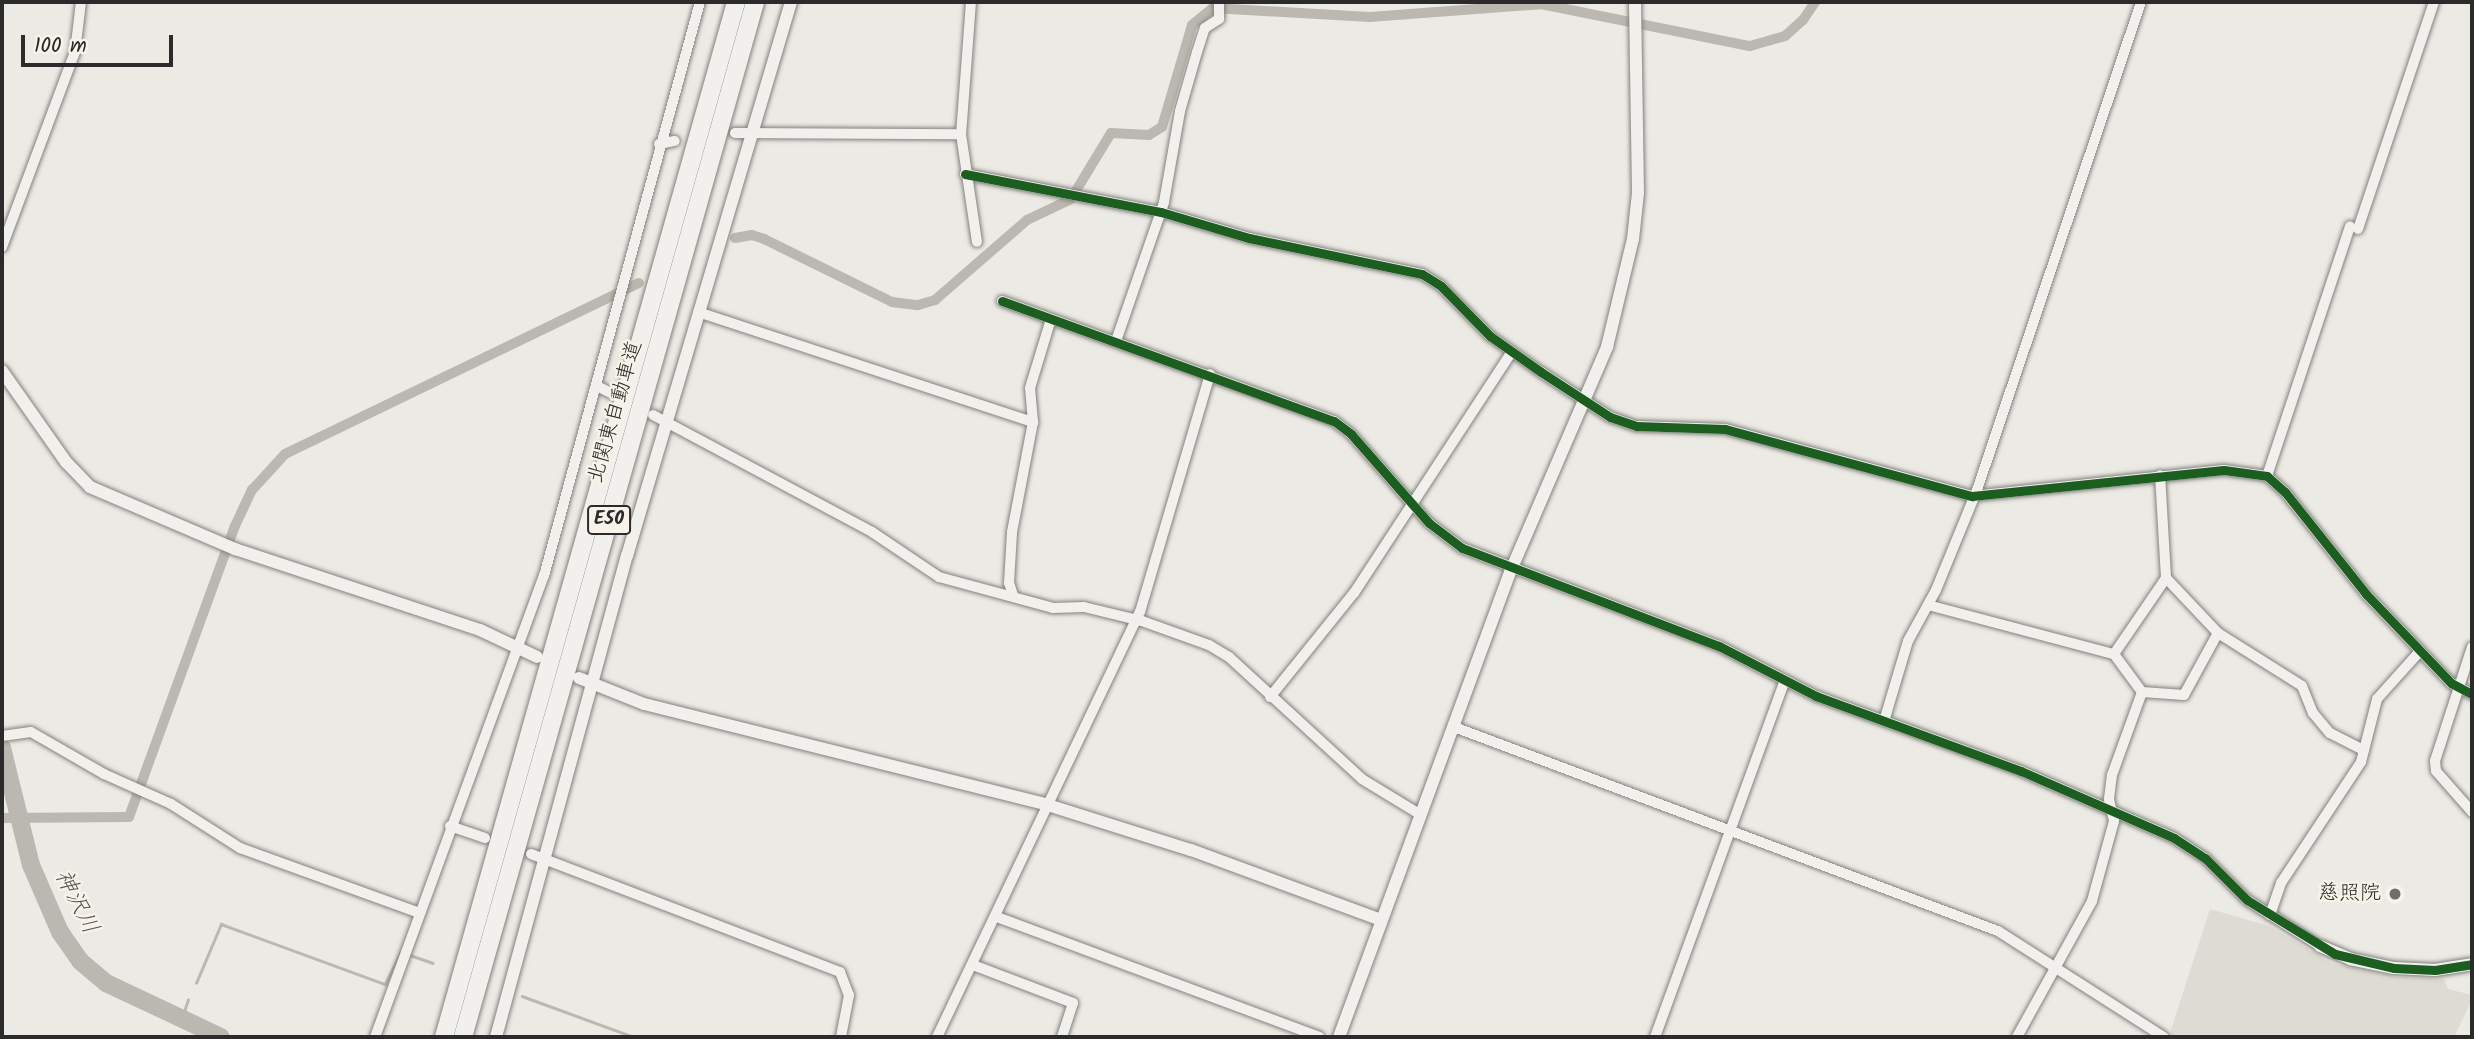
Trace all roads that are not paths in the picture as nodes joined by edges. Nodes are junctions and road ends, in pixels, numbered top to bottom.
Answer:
1 (81, 2) edge
2 (700, 2) edge
3 (736, 2) edge
4 (755, 2) edge
5 (791, 2) edge
6 (971, 2) edge
7 (1635, 2) edge
8 (2141, 2) edge
9 (2434, 2) edge
10 (1219, 7) edge
11 (735, 133) dead end
12 (749, 134) junction
13 (961, 134) junction
14 (675, 141) dead end
15 (659, 144) junction
16 (965, 174) junction
17 (1161, 212) junction
18 (978, 242) dead end
19 (2, 247) edge
20 (1002, 302) dead end
21 (698, 312) junction
22 (1051, 319) junction
23 (1116, 341) junction
24 (1512, 352) junction
25 (2, 371) edge
26 (1210, 374) junction
27 (597, 386) junction
28 (611, 393) dead end
29 (1586, 399) junction
30 (653, 415) dead end
31 (667, 421) junction
32 (1033, 422) junction
33 (2160, 475) junction
34 (2267, 476) junction
35 (1972, 496) junction
36 (1411, 503) junction
37 (1511, 570) junction
38 (2166, 578) junction
39 (1013, 595) junction
40 (1928, 606) junction
41 (1135, 620) junction
42 (2218, 633) junction
43 (2472, 647) edge
44 (518, 648) junction
45 (2420, 651) junction
46 (2114, 654) junction
47 (537, 657) dead end
48 (579, 678) dead end
49 (1784, 682) junction
50 (594, 683) junction
51 (2458, 688) junction
52 (2142, 692) junction
53 (2472, 694) edge
54 (1270, 696) junction
55 (1885, 718) junction
56 (1454, 727) junction
57 (2, 736) edge
58 (2364, 750) junction
59 (1048, 805) junction
60 (2472, 811) edge
61 (2111, 812) junction
62 (1422, 815) junction
63 (450, 826) junction
64 (1730, 830) junction
65 (485, 838) dead end
66 (536, 857) junction
67 (420, 914) junction
68 (2270, 915) junction
69 (997, 917) junction
70 (1381, 920) junction
71 (2320, 946) joint
72 (2472, 964) edge
73 (973, 965) junction
74 (2054, 967) junction
75 (375, 1037) edge
76 (444, 1037) edge
77 (463, 1037) edge
78 (496, 1037) edge
79 (841, 1037) edge
80 (937, 1037) edge
81 (1062, 1037) edge
82 (1319, 1037) edge
83 (1339, 1037) edge
84 (1655, 1037) edge
85 (2017, 1037) edge
86 (2164, 1037) edge

1 - 19 street
2 - 15 street
3 - 76 highway, 北関東自動車道 / E50
4 - 77 highway, 北関東自動車道 / E50
5 - 12 street
6 - 13 street
7 - 29 street
8 - 35 street
9 - 34 street
10 - 17 street
11 - 12 street
12 - 13 street
12 - 21 street
13 - 16 street
14 - 15 street
15 - 27 street
16 - 17 street
16 - 18 street
17 - 23 street
17 - 24 street
20 - 22 street
21 - 31 street
21 - 32 street
22 - 23 street
22 - 32 street
23 - 26 street
24 - 29 street
24 - 36 street
25 - 44 street
26 - 36 street
26 - 41 street
27 - 28 street
27 - 44 street
29 - 35 street
29 - 37 street
30 - 31 street
31 - 39 street
31 - 50 street
32 - 39 street
33 - 34 street
33 - 35 street
33 - 38 street
34 - 45 street
35 - 40 street
36 - 37 street
36 - 54 street
37 - 49 street
37 - 56 street
38 - 42 street
38 - 46 street
39 - 41 street
40 - 46 street
40 - 55 street
41 - 54 street
41 - 59 street
42 - 52 street
42 - 58 street
43 - 51 street
44 - 47 street
44 - 63 street
45 - 51 street
45 - 58 street
46 - 52 street
48 - 50 street
49 - 55 street
49 - 64 street
50 - 59 street
50 - 66 street
51 - 53 street
51 - 60 street
52 - 61 street
54 - 62 street
55 - 61 street
56 - 62 street
56 - 64 street
57 - 67 street
58 - 68 street
59 - 69 street
59 - 70 street
61 - 68 street
61 - 74 street
62 - 70 street
63 - 65 street
63 - 67 street
64 - 74 street
64 - 84 street
66 - 78 street
66 - 79 street
67 - 75 street
68 - 71 street
69 - 73 street
69 - 82 street
70 - 83 street
71 - 72 street
73 - 80 street
73 - 81 street
74 - 85 street
74 - 86 street

